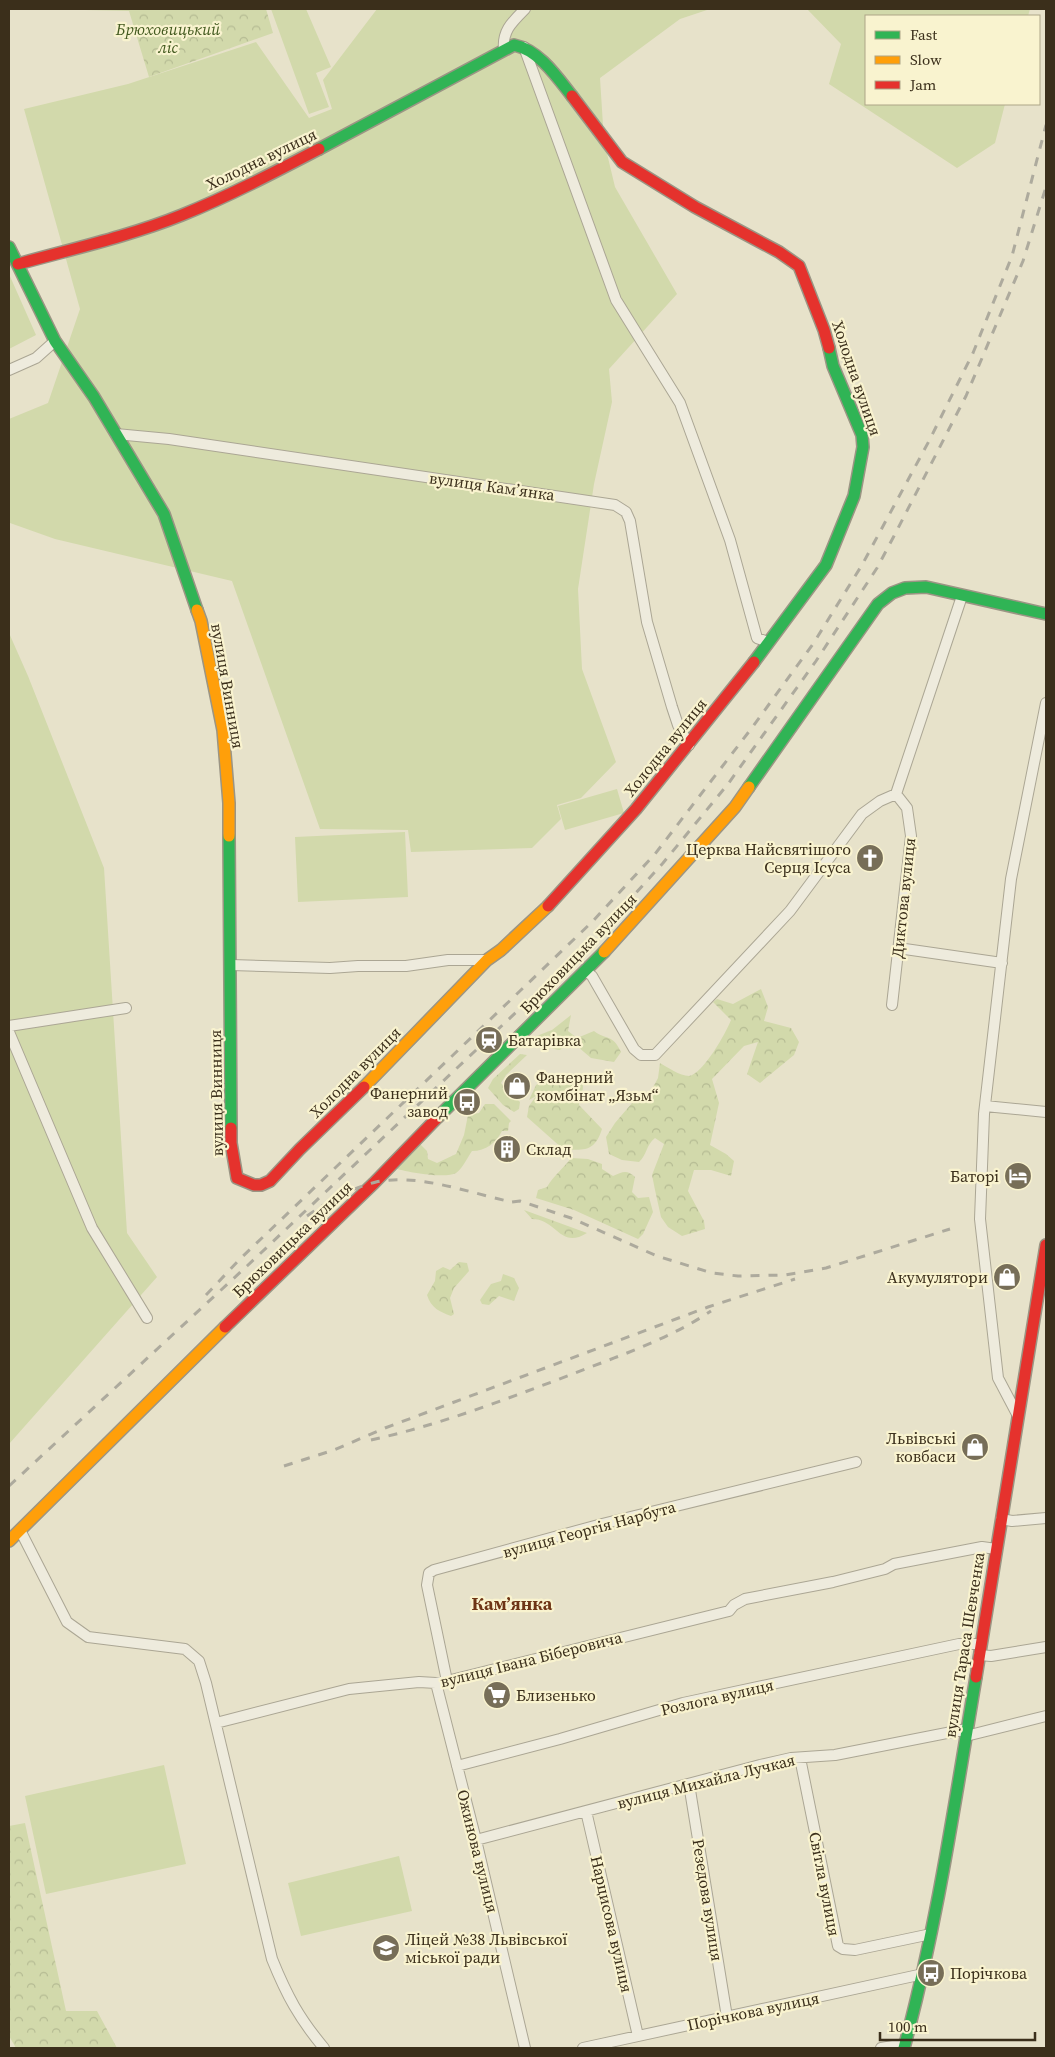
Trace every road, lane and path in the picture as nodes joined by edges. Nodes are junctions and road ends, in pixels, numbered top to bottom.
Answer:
1 (525, 9) edge
2 (524, 47) junction
3 (504, 50) junction
4 (9, 247) edge
5 (18, 264) junction
6 (55, 341) junction
7 (9, 370) edge
8 (116, 434) junction
9 (962, 596) junction
10 (1046, 614) edge
11 (768, 642) junction
12 (1046, 702) edge
13 (689, 745) junction
14 (896, 794) junction
15 (898, 948) junction
16 (487, 960) junction
17 (1002, 963) junction
18 (231, 965) junction
19 (586, 971) junction
20 (892, 1005) dead end
21 (126, 1008) dead end
22 (9, 1026) edge
23 (9, 1032) edge
24 (985, 1106) junction
25 (1046, 1112) edge
26 (236, 1178) joint
27 (1046, 1245) edge
28 (147, 1318) dead end
29 (1018, 1416) junction
30 (856, 1462) dead end
31 (1046, 1518) edge
32 (1001, 1519) junction
33 (20, 1530) junction
34 (9, 1541) edge
35 (996, 1549) junction
36 (1046, 1647) edge
37 (980, 1649) junction
38 (447, 1681) junction
39 (436, 1683) junction
40 (1046, 1716) edge
41 (216, 1722) junction
42 (966, 1732) junction
43 (800, 1758) junction
44 (457, 1766) junction
45 (690, 1784) junction
46 (586, 1811) junction
47 (476, 1840) junction
48 (931, 1934) junction
49 (923, 1974) junction
50 (727, 2017) junction
51 (638, 2036) junction
52 (905, 2046) edge
53 (324, 2048) edge
54 (526, 2048) edge
55 (583, 2048) edge
56 (881, 2048) edge

1 - 3 street
2 - 3 street, Холодна вулиця
2 - 11 street
2 - 11 street, Холодна вулиця
3 - 5 street, Холодна вулиця
4 - 5 street, вулиця Винниця
5 - 6 street, вулиця Винниця
6 - 7 street
6 - 8 street, вулиця Винниця
8 - 13 street, вулиця Камʼянка
8 - 18 street, вулиця Винниця
9 - 10 street, Брюховицька вулиця
9 - 14 street
9 - 19 street, Брюховицька вулиця
11 - 13 street, Холодна вулиця
12 - 17 street
13 - 16 street, Холодна вулиця
14 - 15 street, Диктова вулиця
14 - 19 street
15 - 17 street
15 - 20 street, Диктова вулиця
16 - 18 street
16 - 26 street, Холодна вулиця
17 - 24 street
18 - 26 street, вулиця Винниця
19 - 33 street, Брюховицька вулиця
21 - 22 street
23 - 28 street
24 - 25 street
24 - 29 street
27 - 29 street, вулиця Тараса Шевченка
29 - 32 street, вулиця Тараса Шевченка
30 - 38 street, вулиця Георгія Нарбута
31 - 32 street
32 - 35 street, вулиця Тараса Шевченка
33 - 34 street, Брюховицька вулиця
33 - 41 street
35 - 37 street, вулиця Тараса Шевченка
35 - 38 street, вулиця Івана Біберовича
36 - 37 street, Розлога вулиця
37 - 42 street, вулиця Тараса Шевченка
37 - 44 street, Розлога вулиця
38 - 39 street, вулиця Івана Біберовича
39 - 41 street, вулиця Івана Біберовича
39 - 44 street, Ожинова вулиця
40 - 42 street, вулиця Михайла Лучкая
41 - 53 street
42 - 43 street, вулиця Михайла Лучкая
42 - 48 street, вулиця Тараса Шевченка
43 - 45 street, вулиця Михайла Лучкая
43 - 48 street, Світла вулиця
44 - 47 street, Ожинова вулиця
45 - 46 street, вулиця Михайла Лучкая
45 - 50 street, Резедова вулиця
46 - 47 street, вулиця Михайла Лучкая
46 - 51 street, Нарцисова вулиця
47 - 54 street, Ожинова вулиця
48 - 49 street, вулиця Тараса Шевченка
49 - 50 street, Порічкова вулиця
49 - 52 street, вулиця Тараса Шевченка
50 - 51 street, Порічкова вулиця
51 - 55 street, Порічкова вулиця
52 - 56 street

